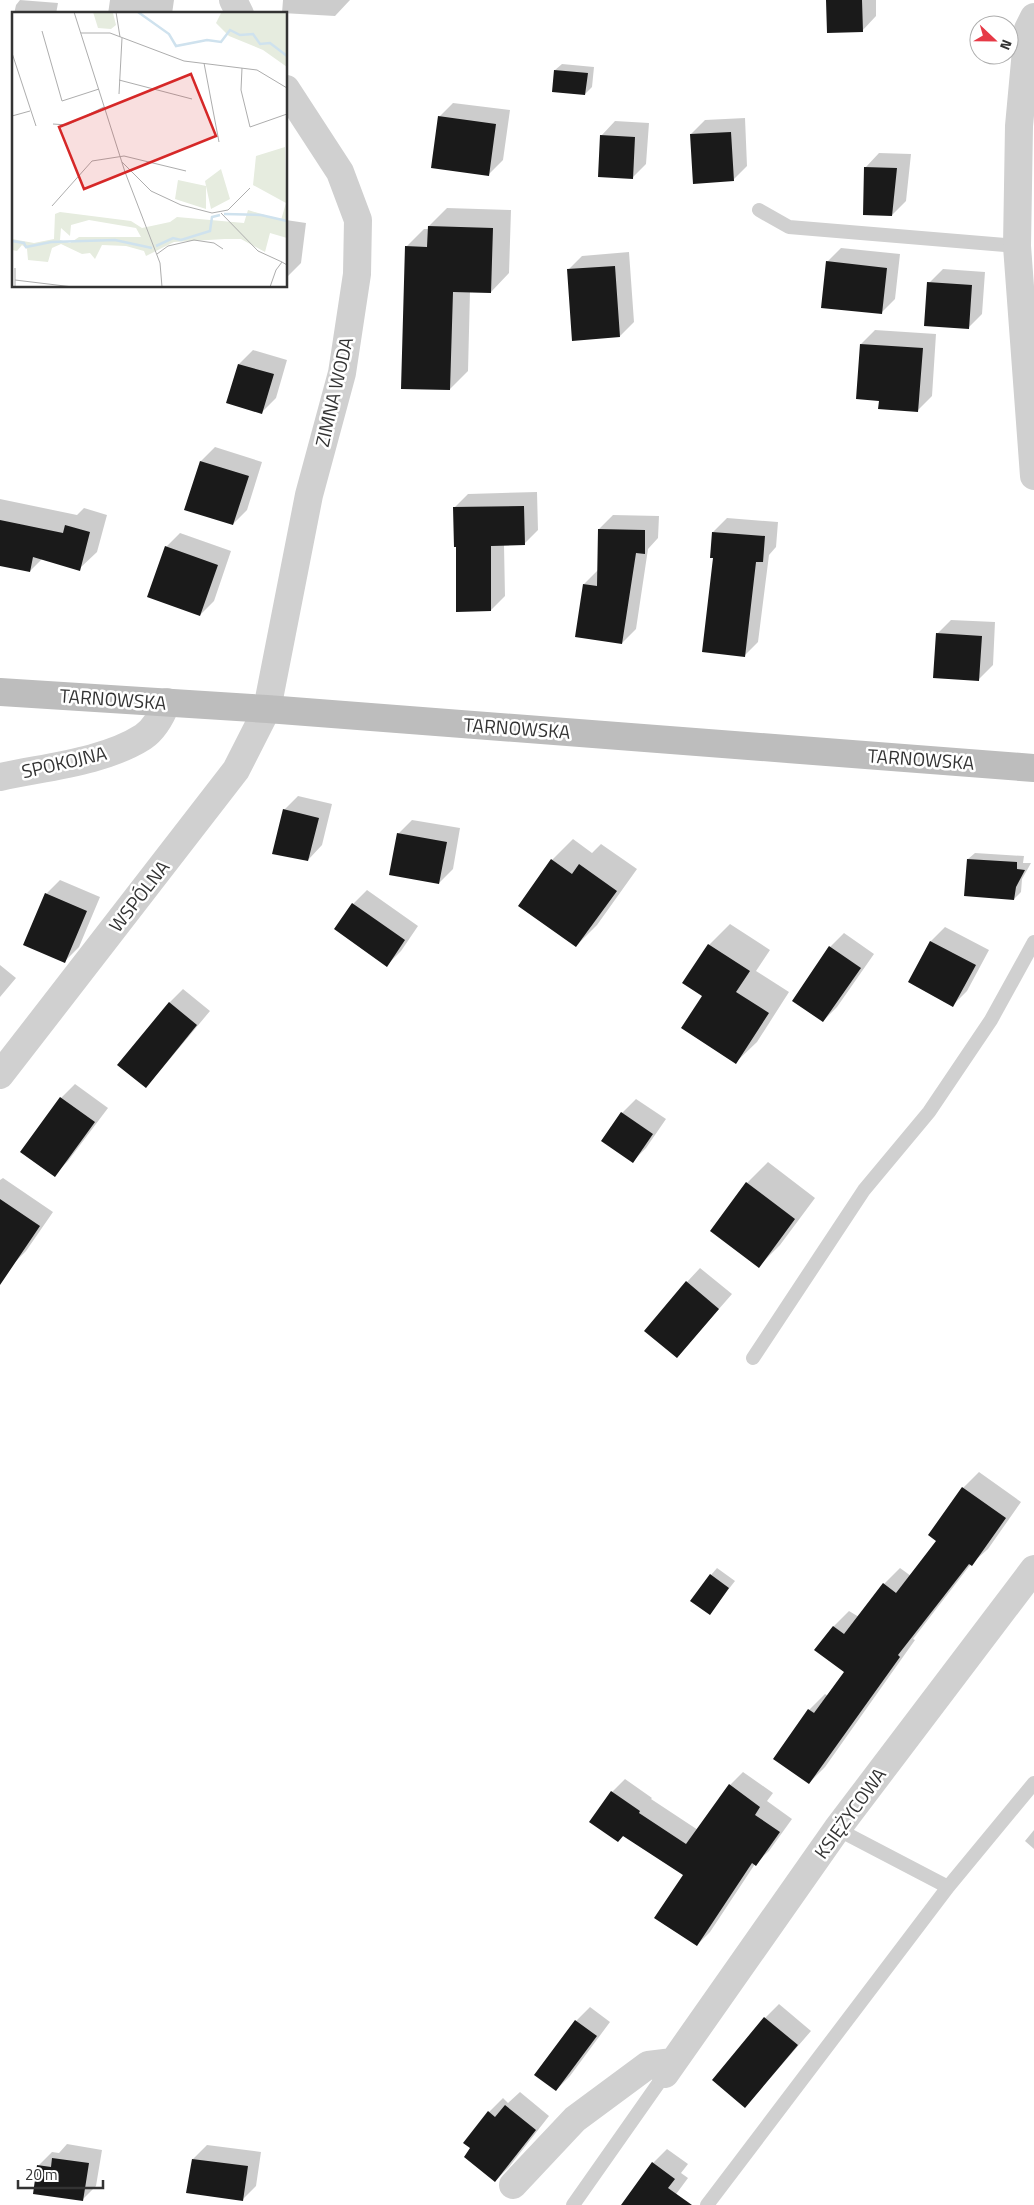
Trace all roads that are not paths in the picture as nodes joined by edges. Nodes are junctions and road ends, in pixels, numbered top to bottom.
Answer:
1 (233, 0) edge
2 (239, 12) edge
3 (1034, 17) edge
4 (288, 93) edge
5 (760, 210) dead end
6 (1018, 246) junction
7 (1034, 476) edge
8 (0, 692) edge
9 (167, 702) junction
10 (267, 709) junction
11 (1034, 768) edge
12 (0, 777) edge
13 (1034, 942) edge
14 (0, 1075) edge
15 (753, 1358) dead end
16 (1034, 1569) edge
17 (1034, 1783) edge
18 (837, 1829) junction
19 (948, 1887) junction
20 (669, 2068) junction
21 (513, 2185) dead end
22 (573, 2205) edge
23 (707, 2205) edge

1 - 2 street
3 - 6 street
4 - 10 street, ZIMNA WODA
5 - 6 lane
6 - 7 street
8 - 9 main road, TARNOWSKA
9 - 10 main road, TARNOWSKA
9 - 12 street, SPOKOJNA
10 - 11 main road, TARNOWSKA
10 - 14 street, WSPÓLNA
13 - 15 lane
16 - 18 street, KSIĘŻYCOWA
17 - 19 lane
18 - 19 lane
18 - 20 street, KSIĘŻYCOWA
19 - 23 lane
20 - 21 street
20 - 22 lane

